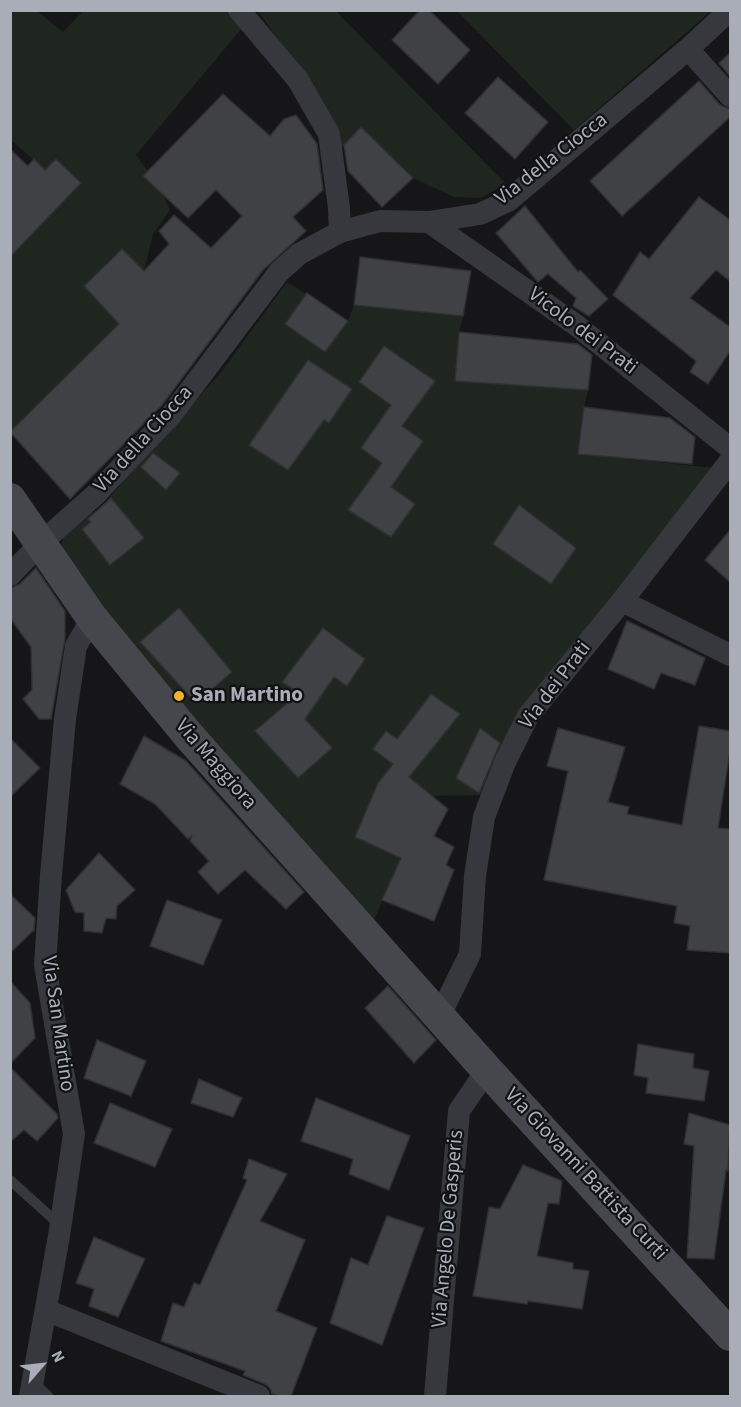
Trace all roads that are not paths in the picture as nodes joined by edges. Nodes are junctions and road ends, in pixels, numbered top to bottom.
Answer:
1 (239, 10) edge
2 (730, 10) edge
3 (688, 49) junction
4 (730, 96) edge
5 (429, 222) junction
6 (340, 232) junction
7 (730, 448) edge
8 (730, 461) edge
9 (10, 499) edge
10 (41, 543) junction
11 (10, 575) edge
12 (622, 601) junction
13 (92, 618) junction
14 (730, 655) edge
15 (440, 1015) junction
16 (488, 1070) junction
17 (10, 1180) edge
18 (61, 1226) junction
19 (46, 1310) junction
20 (730, 1335) edge
21 (37, 1392) edge
22 (259, 1396) edge
23 (435, 1396) edge

1 - 6 street
2 - 3 street, Via della Ciocca
3 - 4 street
3 - 5 street, Via della Ciocca
5 - 6 street, Via della Ciocca
5 - 7 street, Vicolo dei Prati
6 - 10 street, Via della Ciocca
8 - 12 street, Via dei Prati
9 - 10 street, Via Maggiora
10 - 11 street, Via della Ciocca
10 - 13 street, Via Maggiora
12 - 14 street
12 - 15 street, Via dei Prati
13 - 15 street, Via Maggiora
13 - 18 street, Via San Martino
15 - 16 street, Via Giovanni Battista Curti
16 - 20 street, Via Giovanni Battista Curti
16 - 23 street, Via Angelo De Gasperis
17 - 18 lane
18 - 19 street, Via San Martino
19 - 21 street, Via San Martino
19 - 22 street

